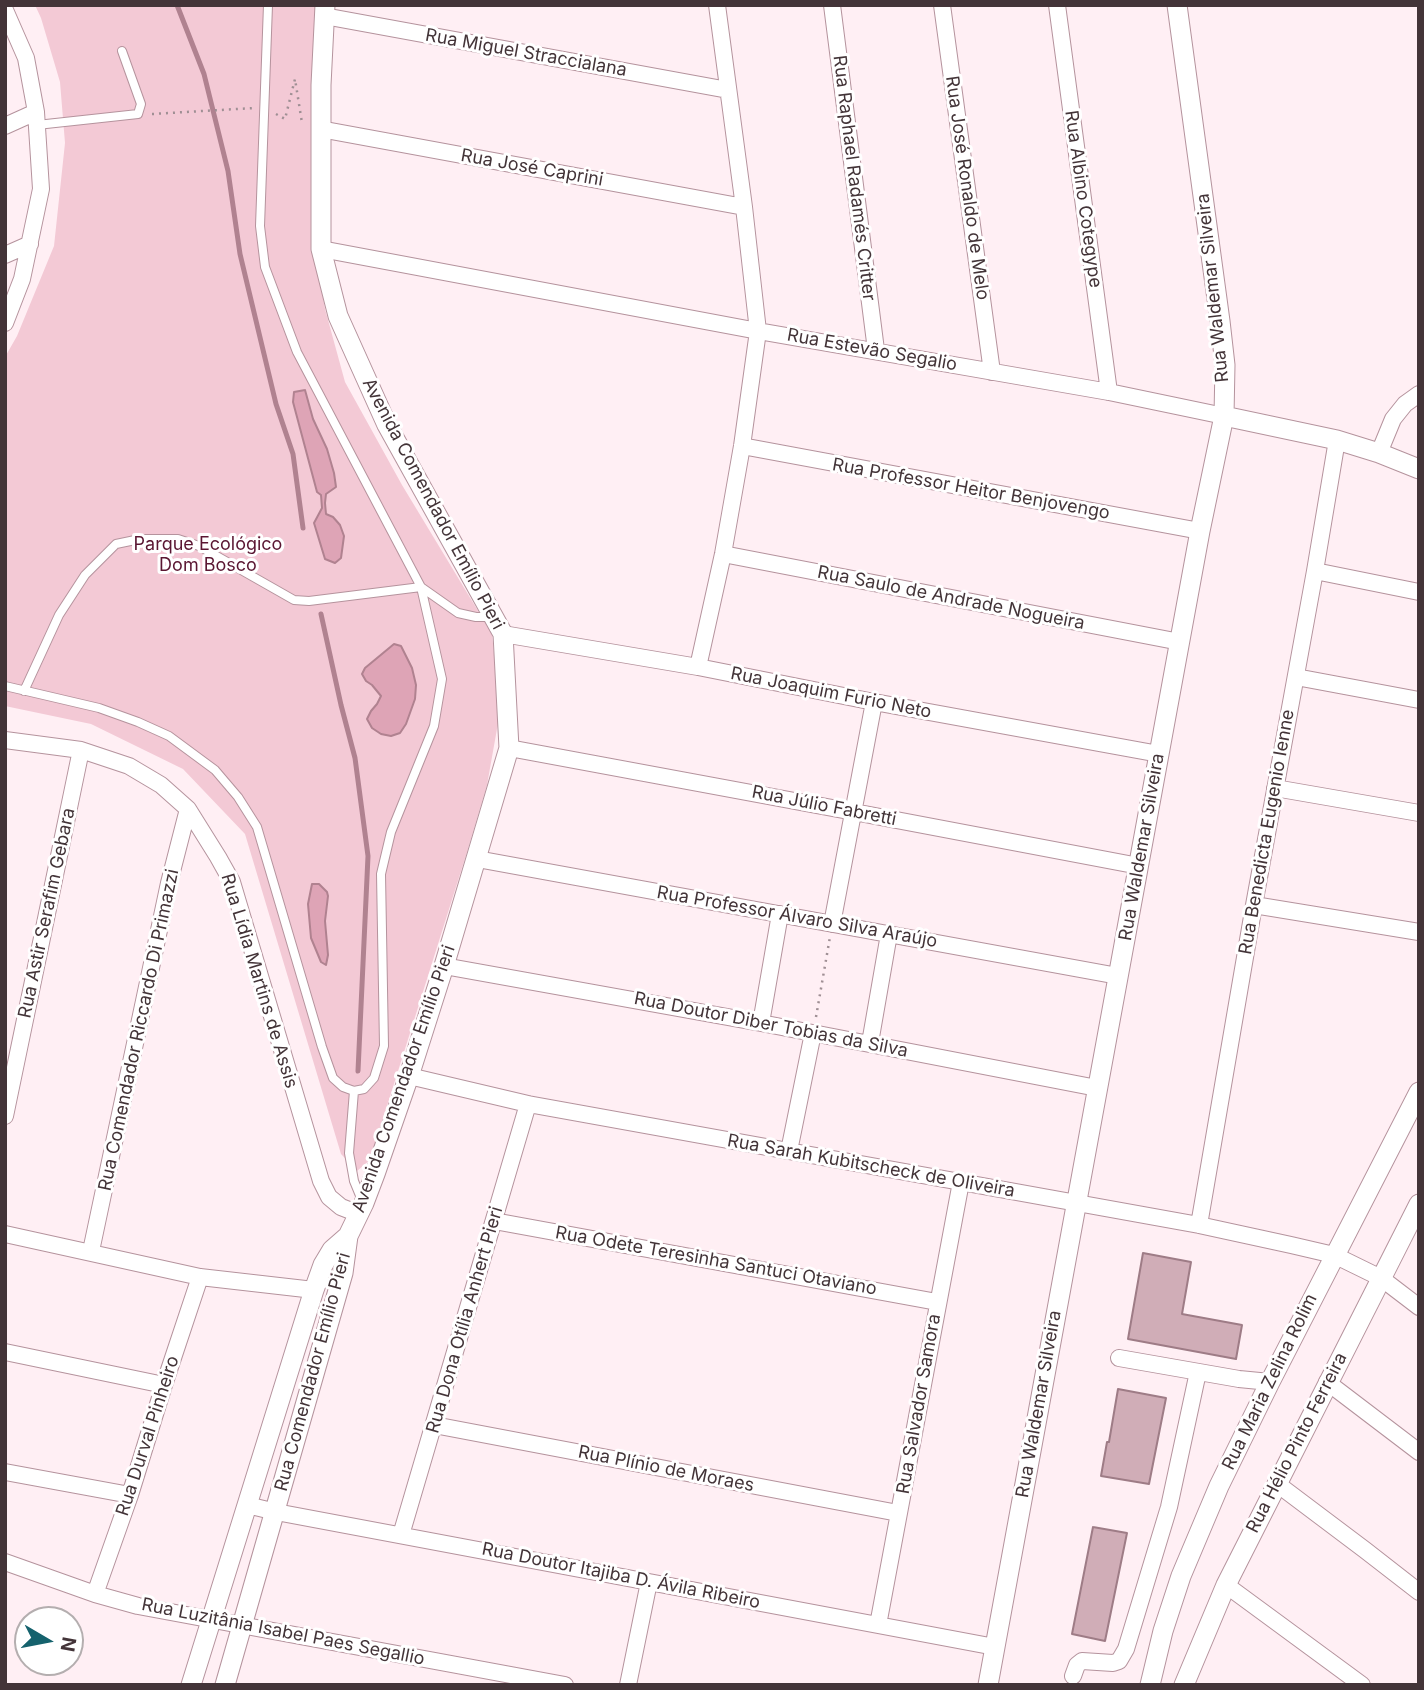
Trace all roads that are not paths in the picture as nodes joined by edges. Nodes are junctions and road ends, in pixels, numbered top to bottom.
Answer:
1 (268, 5) edge
2 (717, 5) edge
3 (832, 5) edge
4 (942, 5) edge
5 (1057, 5) edge
6 (1177, 5) edge
7 (5, 10) edge
8 (324, 11) edge
9 (122, 51) dead end
10 (728, 90) junction
11 (37, 118) junction
12 (5, 126) edge
13 (320, 129) junction
14 (744, 207) junction
15 (30, 244) junction
16 (321, 249) junction
17 (5, 255) edge
18 (5, 323) edge
19 (758, 331) junction
20 (876, 350) junction
21 (992, 372) junction
22 (1110, 392) junction
23 (1419, 394) edge
24 (1224, 416) junction
25 (1337, 440) junction
26 (742, 446) junction
27 (1379, 453) junction
28 (1419, 470) edge
29 (1200, 531) junction
30 (723, 554) junction
31 (1315, 571) junction
32 (421, 587) junction
33 (1419, 592) edge
34 (493, 617) junction
35 (503, 634) junction
36 (1180, 642) junction
37 (698, 667) junction
38 (1296, 677) junction
39 (5, 686) edge
40 (24, 691) junction
41 (1419, 699) edge
42 (874, 702) junction
43 (5, 740) edge
44 (509, 748) junction
45 (81, 750) junction
46 (1159, 754) junction
47 (1275, 788) junction
48 (188, 808) junction
49 (854, 812) junction
50 (1419, 813) edge
51 (477, 859) junction
52 (1139, 866) junction
53 (1254, 905) junction
54 (780, 914) junction
55 (832, 924) junction
56 (1419, 932) edge
57 (889, 934) junction
58 (444, 966) junction
59 (1118, 976) junction
60 (761, 1023) junction
61 (813, 1033) junction
62 (870, 1043) junction
63 (409, 1076) junction
64 (1097, 1088) junction
65 (355, 1091) junction
66 (1419, 1092) edge
67 (528, 1104) junction
68 (5, 1116) edge
69 (789, 1151) junction
70 (961, 1182) junction
71 (1076, 1204) junction
72 (1419, 1205) edge
73 (361, 1209) junction
74 (494, 1221) junction
75 (1199, 1225) junction
76 (5, 1234) edge
77 (348, 1236) junction
78 (92, 1251) junction
79 (1334, 1255) junction
80 (200, 1276) junction
81 (1381, 1278) junction
82 (314, 1290) junction
83 (937, 1302) junction
84 (1419, 1307) edge
85 (5, 1352) edge
86 (1119, 1358) dead end
87 (1198, 1372) junction
88 (1270, 1382) junction
89 (1327, 1382) junction
90 (164, 1385) junction
91 (434, 1425) junction
92 (1419, 1452) edge
93 (5, 1472) edge
94 (1276, 1483) junction
95 (130, 1494) junction
96 (247, 1505) junction
97 (276, 1512) junction
98 (898, 1513) junction
99 (401, 1535) junction
100 (5, 1562) edge
101 (649, 1582) junction
102 (1226, 1585) junction
103 (1419, 1592) edge
104 (95, 1594) junction
105 (211, 1619) junction
106 (243, 1625) junction
107 (878, 1625) junction
108 (995, 1647) junction
109 (1073, 1676) dead end
110 (191, 1685) edge
111 (225, 1685) edge
112 (565, 1685) edge
113 (628, 1685) edge
114 (988, 1685) edge
115 (1150, 1685) edge
116 (1184, 1685) edge
117 (1362, 1685) edge

1 - 32 lane
2 - 10 street
3 - 20 street, Rua Raphael Radamés Critter
4 - 21 street, Rua José Ronaldo de Melo
5 - 22 street, Rua Albino Cotegype
6 - 24 street, Rua Waldemar Silveira
7 - 11 street
8 - 10 street, Rua Miguel Straccialana
8 - 13 street, Avenida Comendador Emílio Pieri
9 - 11 lane
10 - 14 street
11 - 12 street
11 - 15 street
13 - 14 street, Rua José Caprini
13 - 16 street, Avenida Comendador Emílio Pieri
14 - 19 street
15 - 17 street
15 - 18 street
16 - 19 street, Rua Estevão Segalio
16 - 34 street, Avenida Comendador Emílio Pieri
19 - 20 street, Rua Estevão Segalio
19 - 26 street
20 - 21 street, Rua Estevão Segalio
21 - 22 street, Rua Estevão Segalio
22 - 24 street, Rua Estevão Segalio
23 - 27 street
24 - 25 street, Rua Estevão Segalio
24 - 29 street, Rua Waldemar Silveira
25 - 27 street, Rua Estevão Segalio
25 - 31 street, Rua Benedicta Eugenio Ienne
26 - 29 street, Rua Professor Heitor Benjovengo
26 - 30 street
27 - 28 street, Rua Estevão Segalio
29 - 36 street, Rua Waldemar Silveira
30 - 36 street, Rua Saulo de Andrade Nogueira
30 - 37 street
31 - 33 street
31 - 38 street, Rua Benedicta Eugenio Ienne
32 - 34 lane
32 - 40 lane
32 - 65 lane
34 - 35 street, Avenida Comendador Emílio Pieri
35 - 37 street, Rua Joaquim Furio Neto
35 - 44 street, Avenida Comendador Emílio Pieri
36 - 46 street, Rua Waldemar Silveira
37 - 42 street, Rua Joaquim Furio Neto
38 - 41 street
38 - 47 street, Rua Benedicta Eugenio Ienne
39 - 40 lane
40 - 65 lane
42 - 46 street, Rua Joaquim Furio Neto
42 - 49 street
43 - 45 street, Rua Lídia Martins de Assis
44 - 49 street, Rua Júlio Fabretti
44 - 51 street, Avenida Comendador Emílio Pieri
45 - 48 street, Rua Lídia Martins de Assis
45 - 68 street, Rua Astir Serafim Gebara
46 - 52 street, Rua Waldemar Silveira
47 - 50 street
47 - 53 street, Rua Benedicta Eugenio Ienne
48 - 73 street, Rua Lídia Martins de Assis
48 - 78 street, Rua Comendador Riccardo Di Primazzi
49 - 52 street, Rua Júlio Fabretti
49 - 55 street
51 - 54 street, Rua Professor Álvaro Silva Araújo
51 - 58 street, Avenida Comendador Emílio Pieri
52 - 59 street, Rua Waldemar Silveira
53 - 56 street
53 - 75 street, Rua Benedicta Eugenio Ienne
54 - 55 street, Rua Professor Álvaro Silva Araújo
54 - 60 street
55 - 57 street, Rua Professor Álvaro Silva Araújo
57 - 59 street, Rua Professor Álvaro Silva Araújo
57 - 62 street
58 - 60 street, Rua Doutor Diber Tobias da Silva
58 - 63 street, Avenida Comendador Emílio Pieri
59 - 64 street, Rua Waldemar Silveira
60 - 61 street, Rua Doutor Diber Tobias da Silva
61 - 62 street, Rua Doutor Diber Tobias da Silva
61 - 69 street
62 - 64 street, Rua Doutor Diber Tobias da Silva
63 - 67 street, Rua Sarah Kubitscheck de Oliveira
63 - 73 street, Avenida Comendador Emílio Pieri
64 - 71 street, Rua Waldemar Silveira
65 - 73 lane
66 - 79 street, Rua Maria Zelina Rolim
67 - 69 street, Rua Sarah Kubitscheck de Oliveira
67 - 74 street, Rua Dona Otília Anhert Pieri
69 - 70 street, Rua Sarah Kubitscheck de Oliveira
70 - 71 street, Rua Sarah Kubitscheck de Oliveira
70 - 83 street, Rua Salvador Samora
71 - 75 street, Rua Sarah Kubitscheck de Oliveira
71 - 108 street, Rua Waldemar Silveira
72 - 81 street, Rua Hélio Pinto Ferreira
73 - 77 street, Avenida Comendador Emílio Pieri
74 - 83 street, Rua Odete Teresinha Santuci Otaviano
74 - 91 street, Rua Dona Otília Anhert Pieri
75 - 79 street, Rua Sarah Kubitscheck de Oliveira
76 - 78 street
77 - 82 street, Rua Comendador Emílio Pieri
77 - 97 street, Rua Comendador Emílio Pieri
78 - 80 street
79 - 81 street, Rua Sarah Kubitscheck de Oliveira
79 - 88 street, Rua Maria Zelina Rolim
80 - 82 street
80 - 90 street, Rua Durval Pinheiro
81 - 84 street, Rua Sarah Kubitscheck de Oliveira
81 - 89 street, Rua Hélio Pinto Ferreira
82 - 96 street, Rua Comendador Emílio Pieri
83 - 98 street, Rua Salvador Samora
85 - 90 street
86 - 87 street
87 - 88 street
87 - 109 street
88 - 115 street, Rua Maria Zelina Rolim
89 - 92 street
89 - 94 street, Rua Hélio Pinto Ferreira
90 - 95 street, Rua Durval Pinheiro
91 - 98 street, Rua Plínio de Moraes
91 - 99 street, Rua Dona Otília Anhert Pieri
93 - 95 street
94 - 102 street, Rua Hélio Pinto Ferreira
94 - 103 street
95 - 104 street, Rua Durval Pinheiro
96 - 97 street, Rua Doutor Itajiba D. Ávila Ribeiro
96 - 105 street, Rua Comendador Emílio Pieri
97 - 99 street, Rua Doutor Itajiba D. Ávila Ribeiro
97 - 106 street, Rua Comendador Emílio Pieri
98 - 107 street, Rua Salvador Samora
99 - 101 street, Rua Doutor Itajiba D. Ávila Ribeiro
100 - 104 street, Rua Luzitânia Isabel Paes Segallio
101 - 107 street, Rua Doutor Itajiba D. Ávila Ribeiro
101 - 113 street
102 - 116 street, Rua Hélio Pinto Ferreira
102 - 117 street
104 - 105 street, Rua Luzitânia Isabel Paes Segallio
105 - 106 street, Rua Luzitânia Isabel Paes Segallio
105 - 110 street, Rua Comendador Emílio Pieri
106 - 111 street, Rua Comendador Emílio Pieri
106 - 112 street, Rua Luzitânia Isabel Paes Segallio
107 - 108 street, Rua Doutor Itajiba D. Ávila Ribeiro
108 - 114 street, Rua Waldemar Silveira

